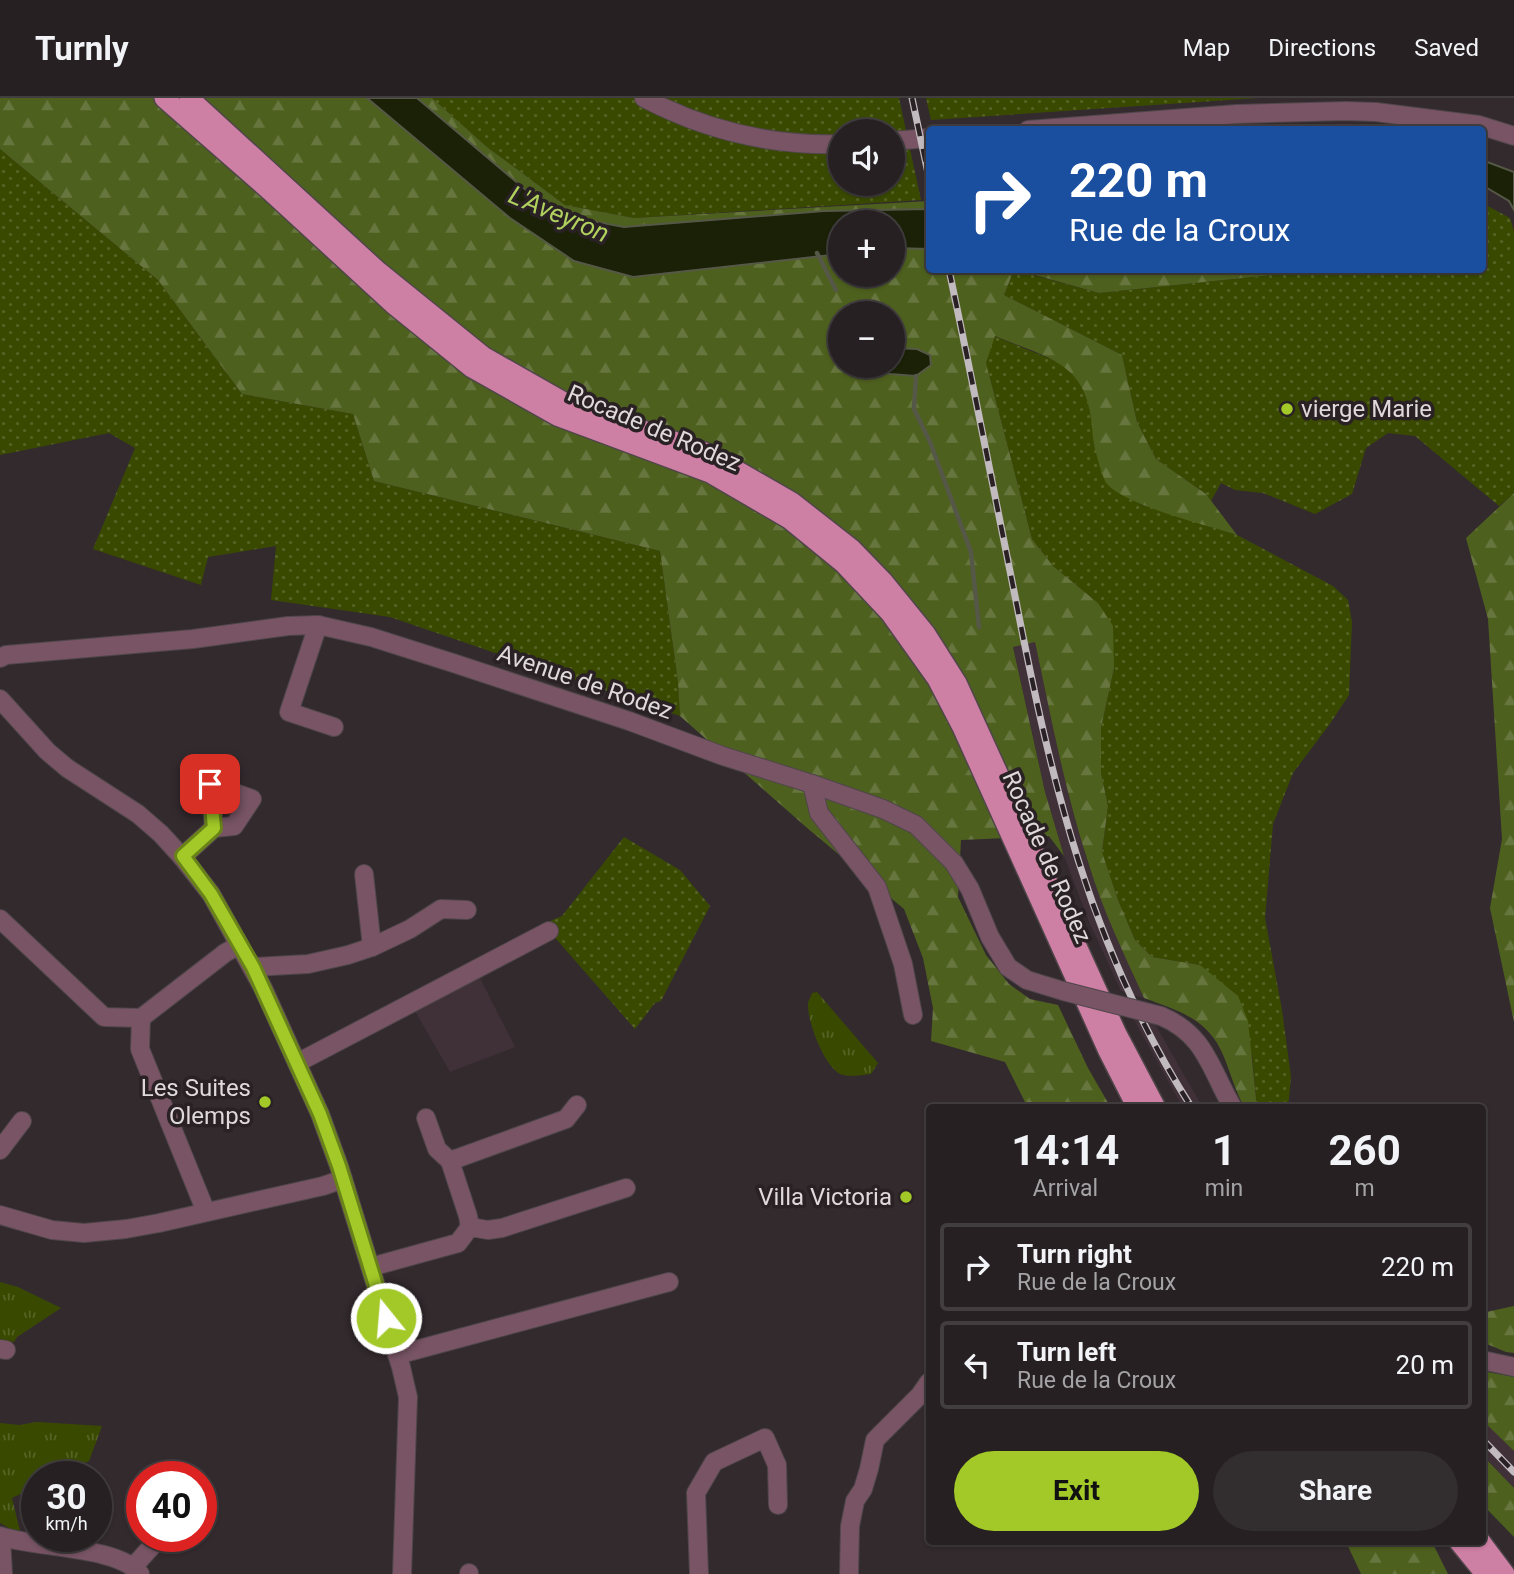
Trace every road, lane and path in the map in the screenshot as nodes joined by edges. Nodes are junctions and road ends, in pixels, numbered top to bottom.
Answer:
1 (164, 98) edge
2 (189, 98) edge
3 (644, 98) edge
4 (1080, 126) edge
5 (1482, 126) edge
6 (1486, 127) edge
7 (1514, 136) edge
8 (926, 138) edge
9 (905, 140) edge
10 (828, 143) edge
11 (318, 625) junction
12 (0, 658) edge
13 (0, 699) edge
14 (334, 727) dead end
15 (812, 783) junction
16 (214, 828) dead end
17 (183, 856) junction
18 (364, 874) dead end
19 (467, 910) dead end
20 (0, 919) edge
21 (550, 932) dead end
22 (239, 945) junction
23 (372, 947) junction
24 (253, 967) junction
25 (913, 1015) dead end
26 (142, 1018) junction
27 (297, 1063) junction
28 (1135, 1104) edge
29 (1154, 1104) edge
30 (1231, 1104) edge
31 (577, 1105) dead end
32 (426, 1118) dead end
33 (22, 1121) dead end
34 (0, 1150) edge
35 (450, 1161) junction
36 (343, 1179) junction
37 (626, 1188) dead end
38 (205, 1212) junction
39 (0, 1215) edge
40 (470, 1227) junction
41 (370, 1267) junction
42 (669, 1282) dead end
43 (397, 1354) junction
44 (1486, 1361) edge
45 (1514, 1367) edge
46 (926, 1393) edge
47 (778, 1505) dead end
48 (0, 1537) edge
49 (1461, 1545) edge
50 (1483, 1545) edge
51 (150, 1552) edge
52 (137, 1570) edge
53 (3, 1574) edge
54 (402, 1574) edge
55 (699, 1574) edge
56 (849, 1574) edge
57 (1485, 1574) edge
58 (1505, 1574) edge

1 - 28 highway, Rocade de Rodez
2 - 29 highway, Rocade de Rodez
3 - 10 street
4 - 5 street
6 - 7 street
8 - 9 street
11 - 12 street, Avenue de Rodez
11 - 14 street
11 - 15 street, Avenue de Rodez
13 - 17 street
15 - 25 street
15 - 30 street, Avenue de Rodez, bridge
16 - 17 street
17 - 22 street
18 - 23 street
19 - 23 street
20 - 26 street
21 - 27 street
22 - 24 street
22 - 26 street
23 - 24 street
24 - 27 street
26 - 38 street
27 - 36 street
31 - 35 street
32 - 35 street
33 - 34 street
35 - 40 street
36 - 38 street
36 - 41 street
37 - 40 street
38 - 39 street
40 - 41 street
41 - 43 street
42 - 43 street
43 - 54 street
44 - 45 street
46 - 56 street
47 - 55 street
48 - 52 street
48 - 53 street
49 - 57 highway
50 - 58 highway
51 - 52 street

